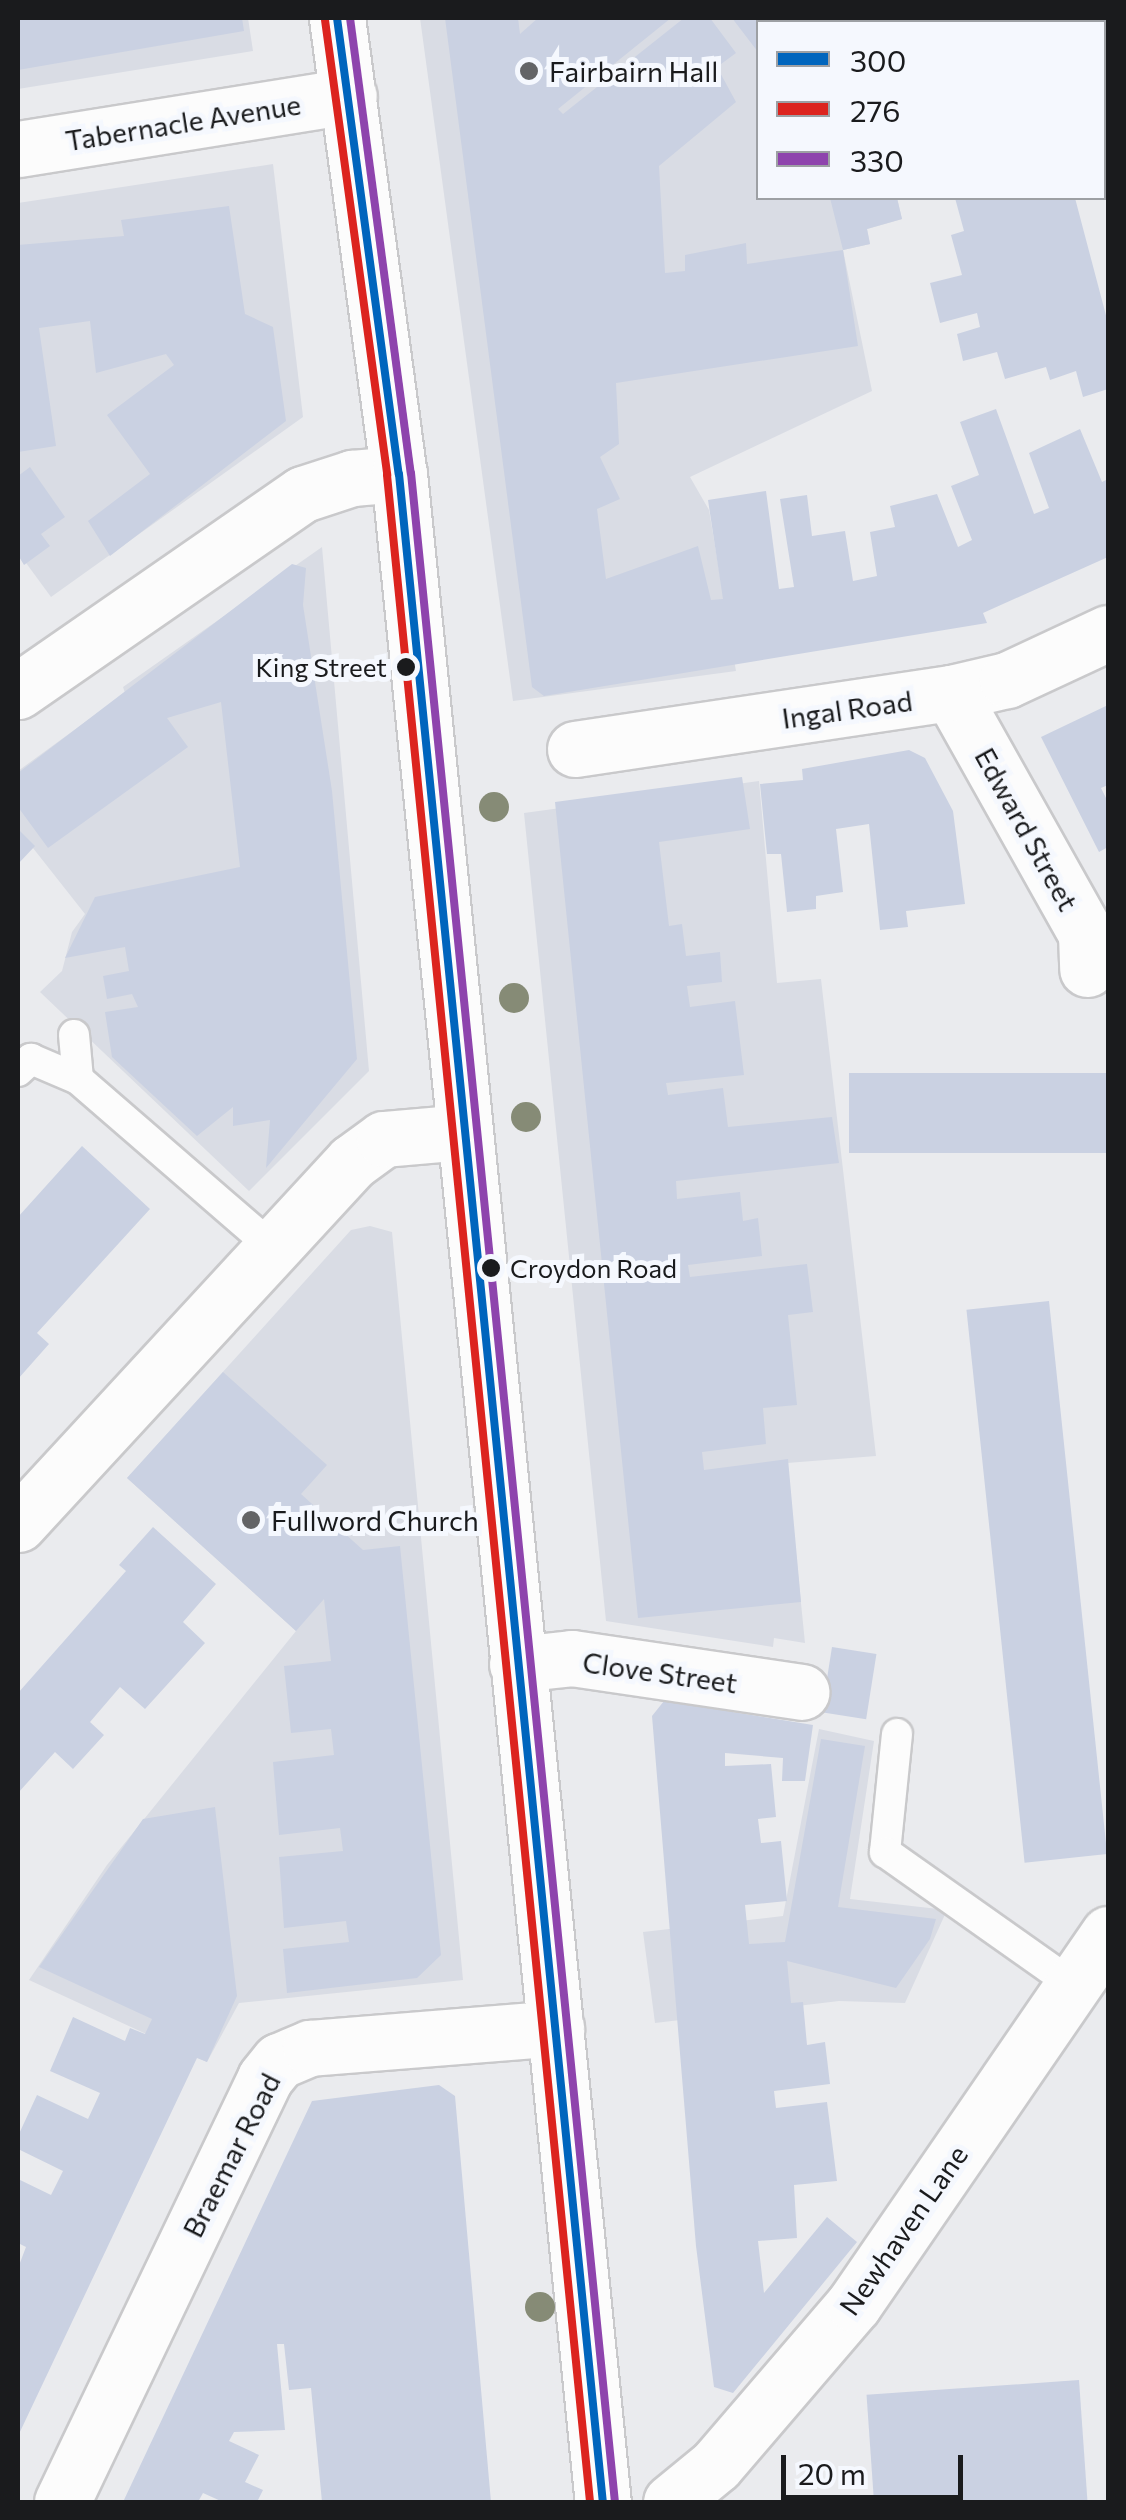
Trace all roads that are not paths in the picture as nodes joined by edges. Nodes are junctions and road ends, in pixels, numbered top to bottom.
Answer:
1 (336, 18) edge
2 (349, 96) junction
3 (18, 149) edge
4 (399, 474) junction
5 (1108, 633) edge
6 (18, 692) edge
7 (952, 693) junction
8 (575, 749) dead end
9 (1087, 969) dead end
10 (74, 1035) dead end
11 (18, 1071) edge
12 (78, 1079) junction
13 (464, 1132) junction
14 (270, 1246) junction
15 (18, 1524) edge
16 (516, 1664) junction
17 (802, 1692) dead end
18 (897, 1734) dead end
19 (1108, 1934) edge
20 (1072, 1984) junction
21 (556, 2028) junction
22 (62, 2502) edge
23 (603, 2502) edge
24 (671, 2502) edge

1 - 2 street
2 - 3 street, Tabernacle Avenue
2 - 4 street
4 - 6 street
4 - 13 street
5 - 7 street, Ingal Road
7 - 8 street, Ingal Road
7 - 9 street, Edward Street
10 - 12 lane
11 - 12 lane
12 - 14 lane
13 - 14 street
13 - 16 street
14 - 15 street
16 - 17 street, Clove Street
16 - 21 street
18 - 20 lane
19 - 20 street, Newhaven Lane
20 - 24 street, Newhaven Lane
21 - 22 street, Braemar Road
21 - 23 street

